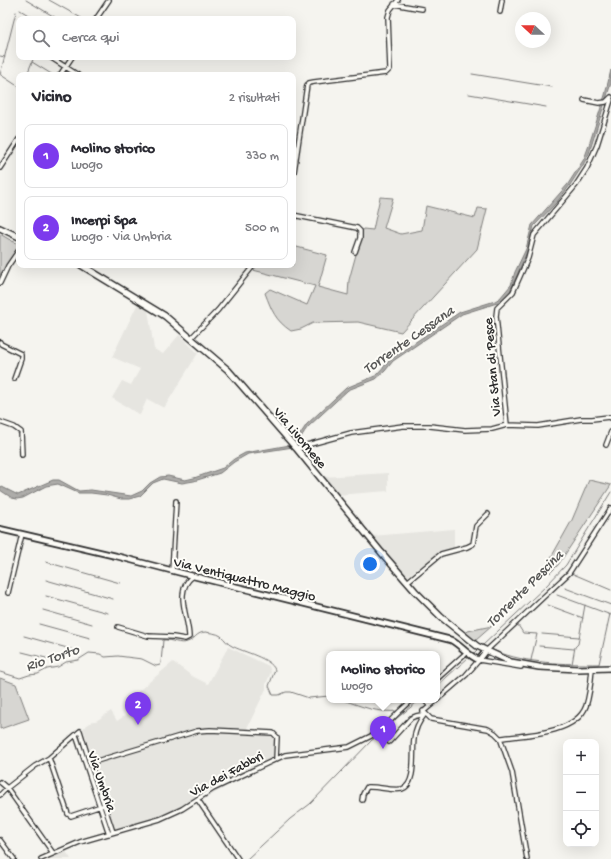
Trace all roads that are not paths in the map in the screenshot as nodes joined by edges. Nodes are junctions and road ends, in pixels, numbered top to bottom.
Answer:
1 (109, 0) edge
2 (398, 0) edge
3 (502, 0) edge
4 (394, 4) junction
5 (422, 9) dead end
6 (500, 12) dead end
7 (98, 16) edge
8 (55, 60) edge
9 (70, 60) edge
10 (66, 66) junction
11 (62, 72) edge
12 (74, 72) edge
13 (611, 97) edge
14 (584, 100) dead end
15 (611, 100) edge
16 (16, 144) edge
17 (296, 159) edge
18 (0, 168) edge
19 (296, 216) edge
20 (0, 228) edge
21 (16, 236) edge
22 (355, 252) dead end
23 (16, 254) edge
24 (86, 268) edge
25 (252, 268) edge
26 (0, 283) edge
27 (191, 338) junction
28 (0, 342) edge
29 (14, 379) dead end
30 (611, 418) edge
31 (0, 422) edge
32 (507, 425) junction
33 (611, 432) edge
34 (606, 445) dead end
35 (295, 448) junction
36 (22, 455) dead end
37 (176, 501) dead end
38 (611, 508) edge
39 (488, 514) dead end
40 (0, 529) edge
41 (22, 534) junction
42 (172, 571) junction
43 (193, 576) junction
44 (407, 582) junction
45 (8, 593) dead end
46 (118, 627) dead end
47 (481, 648) junction
48 (469, 654) junction
49 (479, 660) junction
50 (521, 667) dead end
51 (611, 668) edge
52 (592, 669) junction
53 (440, 677) edge
54 (440, 697) edge
55 (409, 703) edge
56 (427, 703) edge
57 (434, 703) edge
58 (430, 706) junction
59 (423, 714) junction
60 (76, 735) junction
61 (500, 738) junction
62 (389, 742) dead end
63 (49, 758) junction
64 (276, 759) junction
65 (90, 763) junction
66 (0, 782) edge
67 (7, 788) junction
68 (0, 795) edge
69 (198, 800) junction
70 (362, 800) dead end
71 (104, 805) junction
72 (100, 807) junction
73 (113, 832) junction
74 (109, 834) junction
75 (0, 840) edge
76 (53, 853) junction
77 (14, 859) edge
78 (41, 859) edge
79 (238, 859) edge
80 (527, 859) edge

1 - 7 street
2 - 4 street
3 - 6 street
4 - 5 street
4 - 17 street
8 - 10 street
9 - 10 street
10 - 11 street
10 - 12 street
13 - 14 street
15 - 32 street, Via Stan di Pesce
16 - 18 street
19 - 22 street
20 - 21 main road
23 - 26 street
24 - 27 main road, Via Livornese
25 - 27 street
27 - 35 main road, Via Livornese
28 - 29 street
30 - 32 street
31 - 36 street
32 - 35 street
33 - 34 street
35 - 44 main road, Via Livornese
37 - 42 street
38 - 47 street
39 - 44 street
40 - 41 street, Via Ventiquattro Maggio
41 - 42 street, Via Ventiquattro Maggio
41 - 45 street
42 - 43 street, Via Ventiquattro Maggio
43 - 46 street
43 - 48 street, Via Ventiquattro Maggio
44 - 47 main road, Via Livornese
47 - 49 street
47 - 52 main road, Via Livornese
48 - 49 street, Via Ventiquattro Maggio
48 - 53 street
49 - 50 street
49 - 54 street
51 - 52 main road, Via Livornese
52 - 61 street
55 - 64 street, Via dei Fabbri
56 - 58 street
57 - 58 street
58 - 59 street
59 - 61 street
59 - 62 street
59 - 70 street
60 - 63 street
60 - 65 street
60 - 72 street, Via Umbria
61 - 80 street
63 - 67 street
63 - 72 street
64 - 65 street, Via Umbria
64 - 69 street, Via dei Fabbri
65 - 71 street, Via Umbria
66 - 67 street
67 - 68 street
67 - 76 street
69 - 73 street, Via dei Fabbri
69 - 79 street
71 - 72 street
71 - 73 street, Via Umbria
72 - 74 street, Via Umbria
73 - 74 street, Via dei Fabbri
74 - 76 street, Via dei Fabbri
75 - 77 street
76 - 78 street, Via dei Fabbri

